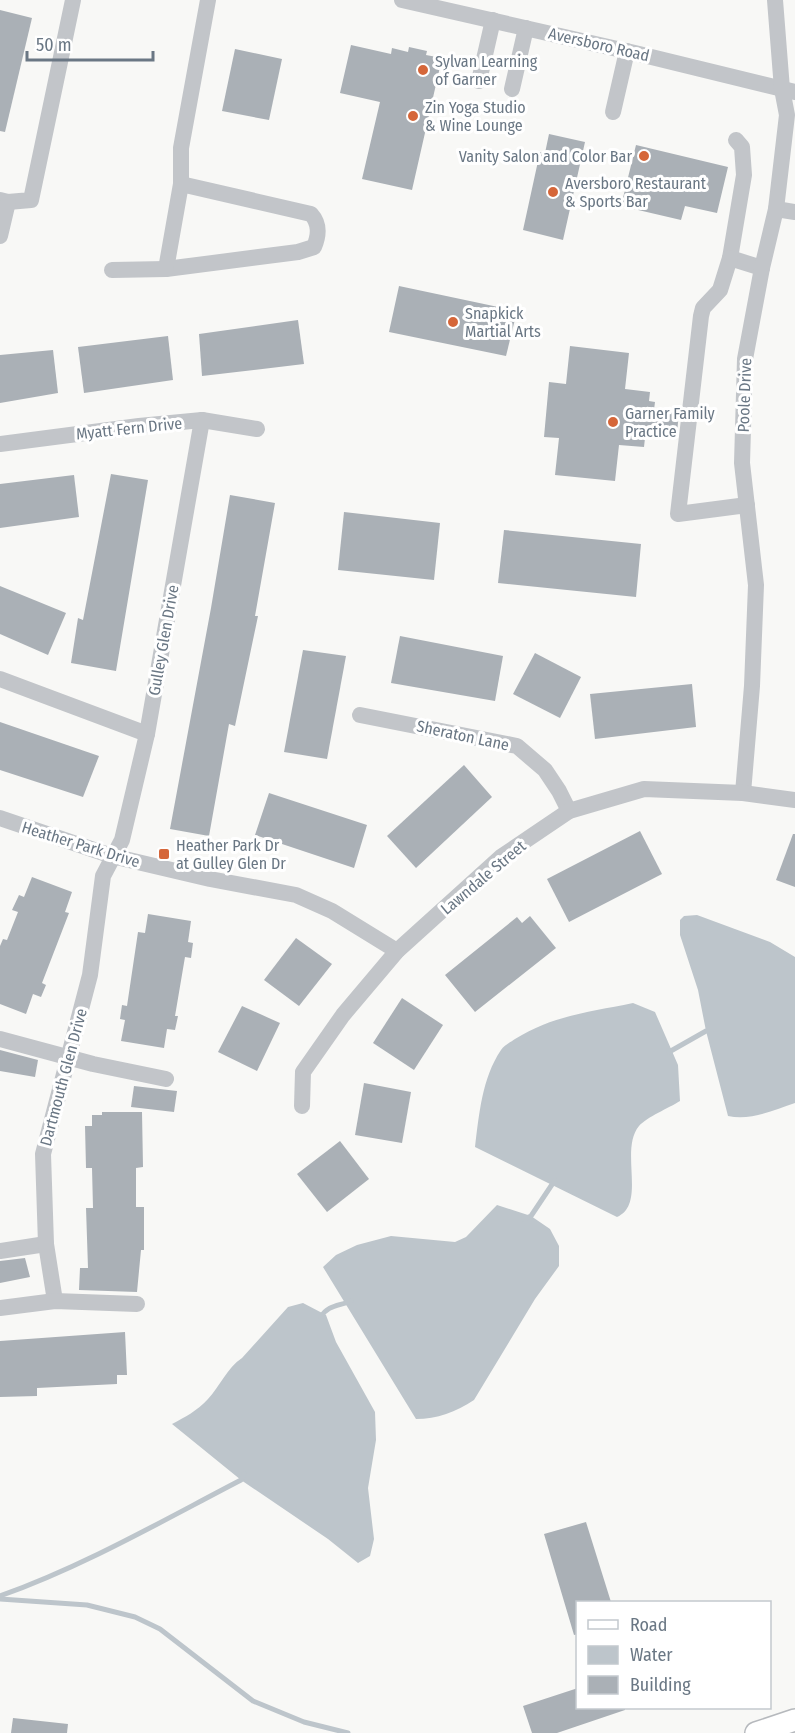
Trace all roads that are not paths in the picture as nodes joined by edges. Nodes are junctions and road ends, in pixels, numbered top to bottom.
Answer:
1 (73, 0) edge
2 (208, 0) edge
3 (402, 0) edge
4 (775, 0) edge
5 (493, 20) junction
6 (526, 28) junction
7 (627, 51) junction
8 (479, 81) dead end
9 (512, 89) dead end
10 (789, 91) edge
11 (614, 112) dead end
12 (736, 140) dead end
13 (181, 184) junction
14 (4, 201) edge
15 (776, 209) junction
16 (795, 212) edge
17 (0, 236) edge
18 (730, 258) junction
19 (762, 268) junction
20 (166, 269) junction
21 (112, 270) dead end
22 (202, 420) junction
23 (257, 429) dead end
24 (0, 444) edge
25 (747, 506) junction
26 (0, 679) edge
27 (360, 715) dead end
28 (147, 734) junction
29 (743, 794) junction
30 (795, 800) edge
31 (570, 811) junction
32 (0, 818) edge
33 (112, 856) junction
34 (397, 951) junction
35 (0, 1039) edge
36 (69, 1057) junction
37 (166, 1079) dead end
38 (302, 1106) dead end
39 (46, 1244) junction
40 (0, 1251) edge
41 (55, 1301) junction
42 (137, 1304) dead end
43 (0, 1308) edge
44 (795, 1720) edge
45 (756, 1733) edge

1 - 14 street
2 - 13 street
3 - 5 street, Aversboro Road
4 - 10 street, Poole Drive
5 - 6 street, Aversboro Road
5 - 8 street
6 - 7 street, Aversboro Road
6 - 9 street
7 - 10 street, Aversboro Road
7 - 11 street
10 - 15 street, Poole Drive
12 - 18 street
13 - 20 street
13 - 20 street
14 - 17 street
15 - 16 street
15 - 19 street, Poole Drive
18 - 19 street
18 - 25 street
19 - 25 street, Poole Drive
20 - 21 street
22 - 23 street, Myatt Fern Drive
22 - 24 street, Myatt Fern Drive
22 - 28 street, Gulley Glen Drive
25 - 29 street, Poole Drive
26 - 28 street
27 - 31 street, Sheraton Lane
28 - 33 street, Gulley Glen Drive
29 - 30 street, Lawndale Street
29 - 31 street, Lawndale Street
31 - 34 street, Lawndale Street
32 - 33 street, Heather Park Drive
33 - 34 street, Heather Park Drive
33 - 36 street, Dartmouth Glen Drive
34 - 38 street, Lawndale Street
35 - 36 street
36 - 37 street
36 - 39 street, Dartmouth Glen Drive
39 - 40 street
39 - 41 street, Dartmouth Glen Drive
41 - 42 street
41 - 43 street
44 - 45 main road

